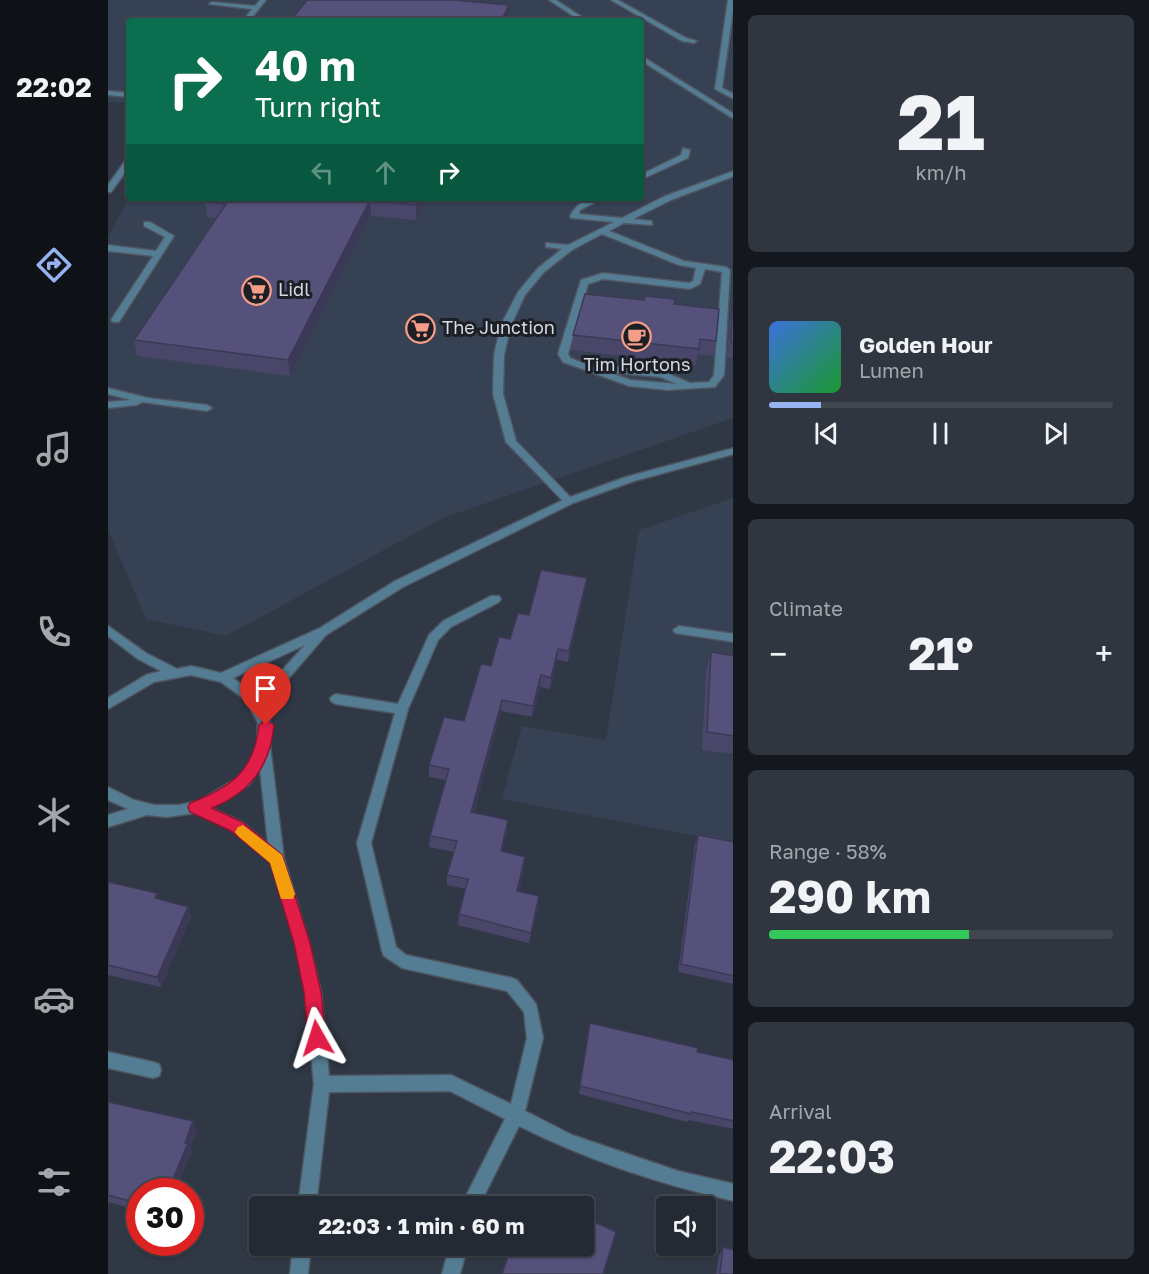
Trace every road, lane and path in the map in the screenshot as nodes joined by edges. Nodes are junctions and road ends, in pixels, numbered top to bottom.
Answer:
1 (264, 0) edge
2 (552, 0) edge
3 (614, 0) edge
4 (731, 0) edge
5 (212, 4) dead end
6 (257, 8) junction
7 (249, 18) edge
8 (580, 18) edge
9 (731, 22) edge
10 (694, 41) dead end
11 (723, 54) junction
12 (733, 55) edge
13 (644, 60) edge
14 (108, 93) edge
15 (126, 95) edge
16 (733, 96) edge
17 (733, 116) edge
18 (686, 150) dead end
19 (126, 166) edge
20 (733, 173) edge
21 (644, 176) edge
22 (117, 178) junction
23 (126, 179) edge
24 (108, 189) edge
25 (593, 201) edge
26 (622, 221) junction
27 (147, 224) dead end
28 (649, 224) dead end
29 (601, 231) junction
30 (549, 245) dead end
31 (108, 248) edge
32 (568, 248) junction
33 (159, 254) junction
34 (701, 267) junction
35 (116, 320) dead end
36 (108, 391) edge
37 (148, 401) junction
38 (108, 405) edge
39 (207, 408) dead end
40 (733, 451) edge
41 (569, 501) junction
42 (495, 599) dead end
43 (108, 630) edge
44 (679, 630) dead end
45 (324, 631) junction
46 (733, 638) edge
47 (173, 672) junction
48 (224, 677) junction
49 (336, 699) dead end
50 (108, 704) edge
51 (259, 704) junction
52 (402, 709) junction
53 (264, 747) junction
54 (108, 793) edge
55 (196, 807) junction
56 (145, 810) junction
57 (108, 821) edge
58 (277, 859) junction
59 (108, 1060) edge
60 (153, 1070) dead end
61 (322, 1084) junction
62 (516, 1115) junction
63 (733, 1193) edge
64 (308, 1196) edge
65 (475, 1196) edge
66 (301, 1256) edge
67 (456, 1256) edge
68 (299, 1274) edge
69 (451, 1274) edge

1 - 6 street
2 - 8 street
3 - 10 street
4 - 9 street
5 - 6 street
6 - 7 street
9 - 11 street
11 - 12 street
11 - 16 street
13 - 17 street
14 - 15 street
18 - 21 street
19 - 22 street
20 - 26 street
22 - 23 street
22 - 24 street
25 - 26 street
26 - 28 street
26 - 29 street
27 - 33 street
29 - 32 street
29 - 34 street
30 - 32 street
31 - 33 street
32 - 41 street
33 - 35 street
34 - 34 street
36 - 37 street
37 - 38 street
37 - 39 street
40 - 41 street
41 - 45 street
42 - 52 street
43 - 47 street
44 - 46 street
45 - 48 street
45 - 51 street
47 - 48 street
47 - 50 street
48 - 51 street
49 - 52 street
51 - 53 street
52 - 62 street
53 - 55 street
53 - 58 street
54 - 56 street
55 - 56 street
55 - 58 street
56 - 57 street
58 - 61 street
59 - 60 street
61 - 62 street
61 - 64 street
62 - 63 street
62 - 65 street
66 - 68 street
67 - 69 street

